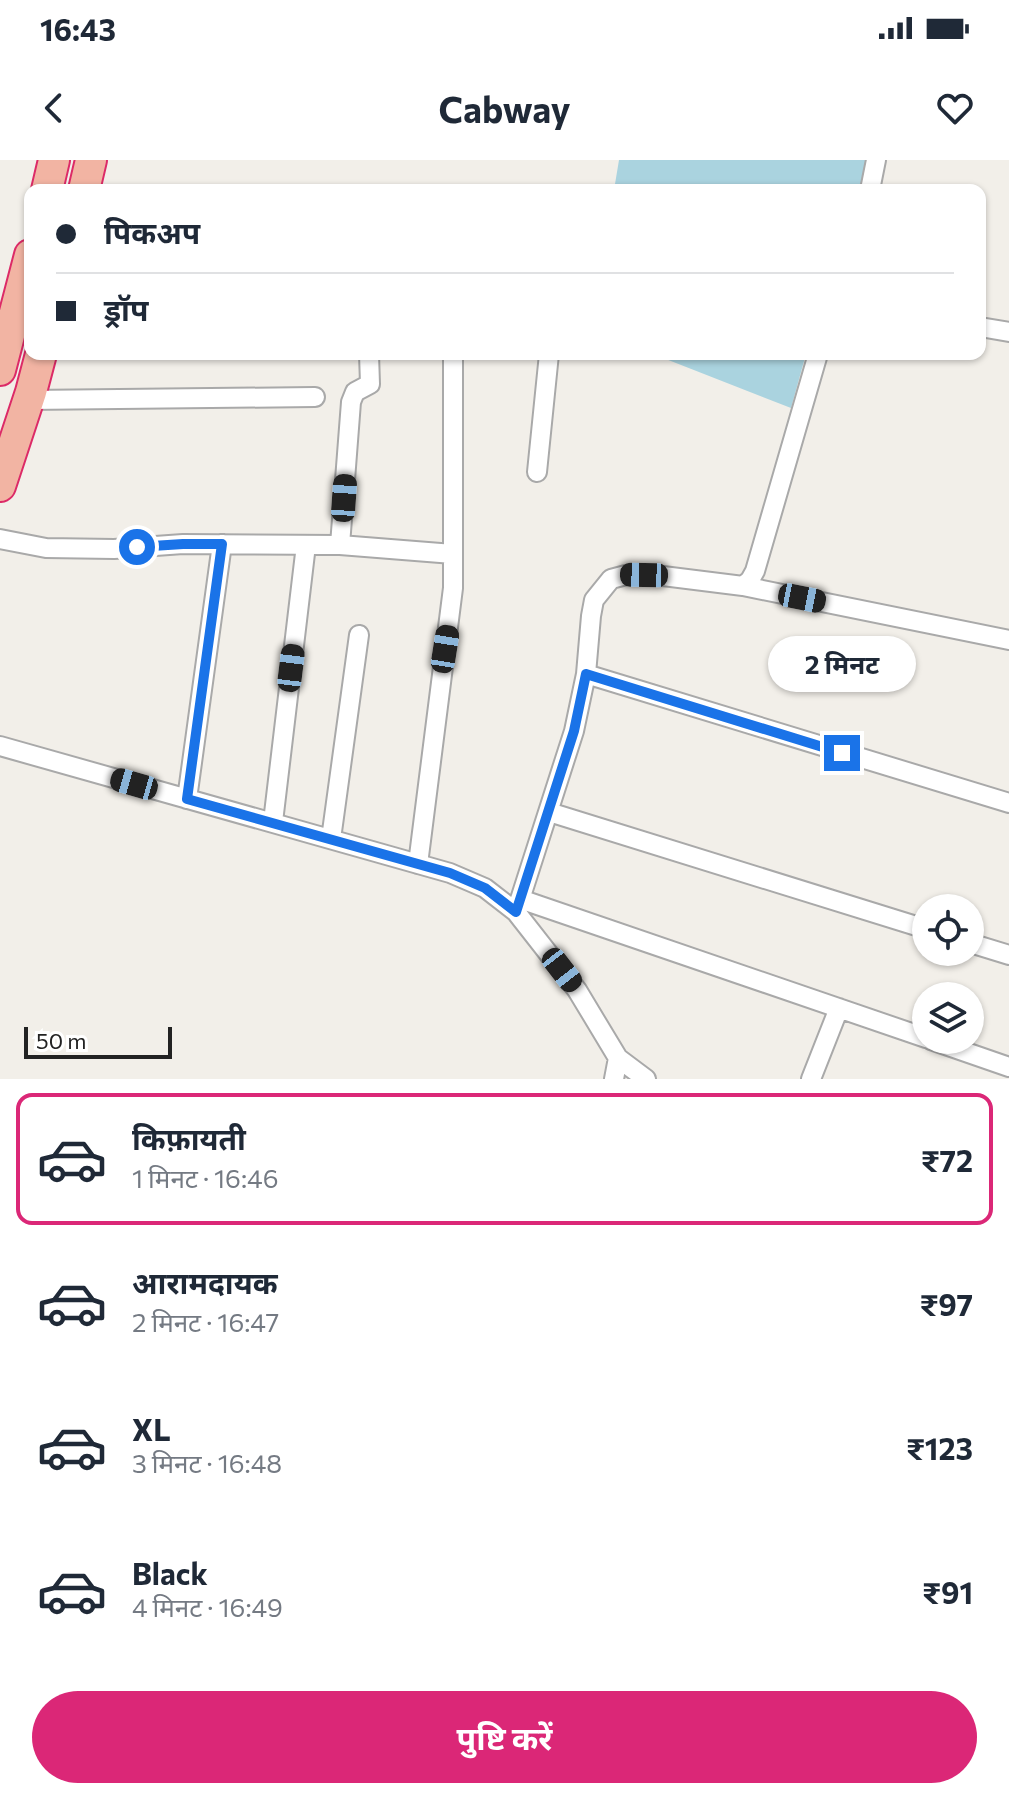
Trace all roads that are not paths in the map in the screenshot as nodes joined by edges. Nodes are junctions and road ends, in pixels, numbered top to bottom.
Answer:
1 (54, 160) edge
2 (91, 160) edge
3 (876, 160) edge
4 (48, 184) edge
5 (85, 184) edge
6 (871, 184) edge
7 (24, 278) edge
8 (986, 328) edge
9 (1009, 332) edge
10 (39, 360) edge
11 (369, 360) edge
12 (453, 360) edge
13 (548, 360) edge
14 (816, 360) edge
15 (0, 370) edge
16 (315, 397) dead end
17 (28, 400) junction
18 (537, 472) dead end
19 (0, 486) edge
20 (0, 539) edge
21 (222, 544) junction
22 (306, 545) junction
23 (340, 545) junction
24 (453, 554) junction
25 (743, 586) junction
26 (359, 635) dead end
27 (1009, 640) edge
28 (586, 674) junction
29 (0, 746) edge
30 (187, 799) junction
31 (1009, 803) edge
32 (549, 812) junction
33 (273, 822) junction
34 (331, 839) junction
35 (418, 864) junction
36 (518, 906) junction
37 (912, 925) edge
38 (984, 947) edge
39 (1009, 955) edge
40 (839, 1008) junction
41 (912, 1033) edge
42 (971, 1054) edge
43 (618, 1058) junction
44 (1009, 1067) edge
45 (614, 1079) edge
46 (646, 1079) edge
47 (811, 1079) edge

1 - 4 highway
2 - 5 highway
3 - 6 street
7 - 15 highway
8 - 9 street
10 - 17 highway
11 - 23 street
12 - 24 street
13 - 18 street
14 - 25 street
16 - 17 street
17 - 19 highway
20 - 21 street
21 - 22 street
21 - 30 street
22 - 23 street
22 - 33 street
23 - 24 street
24 - 35 street
25 - 27 street
25 - 28 street
26 - 34 street
28 - 31 street
28 - 32 street
29 - 30 street
30 - 33 street
32 - 36 street
32 - 37 street
33 - 34 street
34 - 35 street
35 - 36 street
36 - 40 street
36 - 43 street
38 - 39 street
40 - 41 street
40 - 47 street
42 - 44 street
43 - 45 street
43 - 46 street

